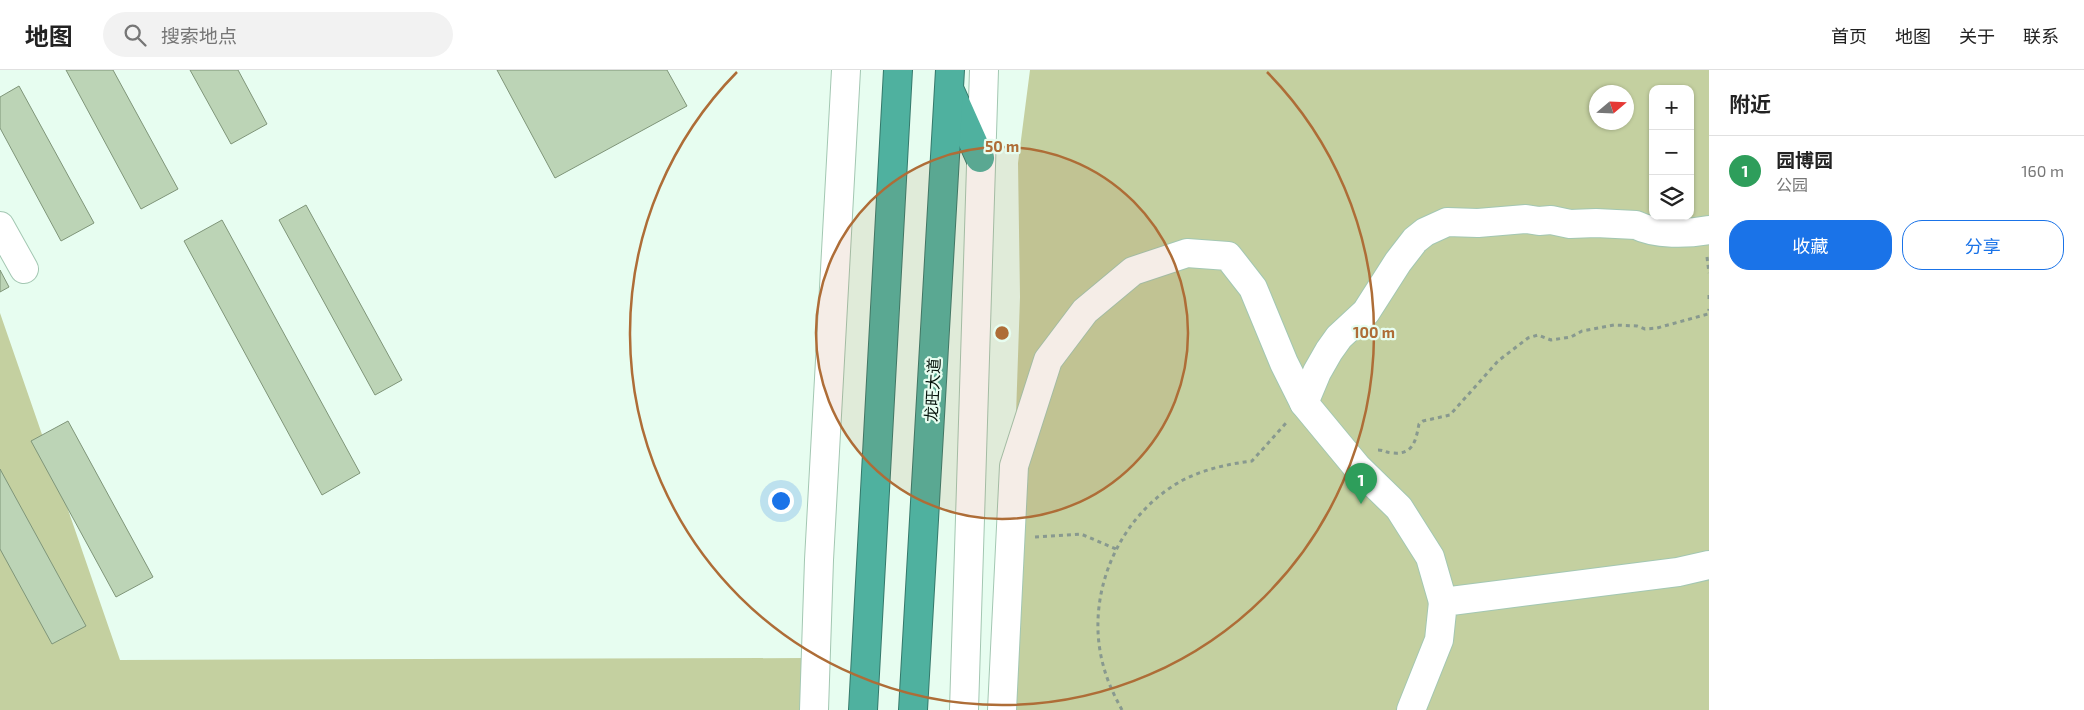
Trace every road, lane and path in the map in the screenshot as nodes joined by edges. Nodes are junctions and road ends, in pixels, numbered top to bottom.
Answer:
1 (846, 70) edge
2 (898, 70) edge
3 (984, 70) edge
4 (950, 79) edge
5 (980, 158) junction
6 (0, 226) edge
7 (1709, 230) edge
8 (24, 269) dead end
9 (1709, 295) edge
10 (1709, 299) edge
11 (1709, 309) edge
12 (1304, 404) junction
13 (1358, 468) junction
14 (1009, 538) junction
15 (1116, 549) junction
16 (1709, 565) edge
17 (1442, 602) junction
18 (814, 710) edge
19 (864, 710) edge
20 (913, 710) edge
21 (964, 710) edge
22 (1002, 710) edge
23 (1122, 710) edge
24 (1411, 710) edge

1 - 18 street
2 - 19 highway
3 - 5 street
4 - 5 highway
4 - 20 highway, 龙旺大道
5 - 21 street
6 - 8 street
7 - 12 street
9 - 10 path
11 - 13 path
12 - 13 street
12 - 14 street
12 - 15 path
13 - 17 street
14 - 15 path
14 - 22 street
15 - 23 path
16 - 17 street
17 - 24 street

